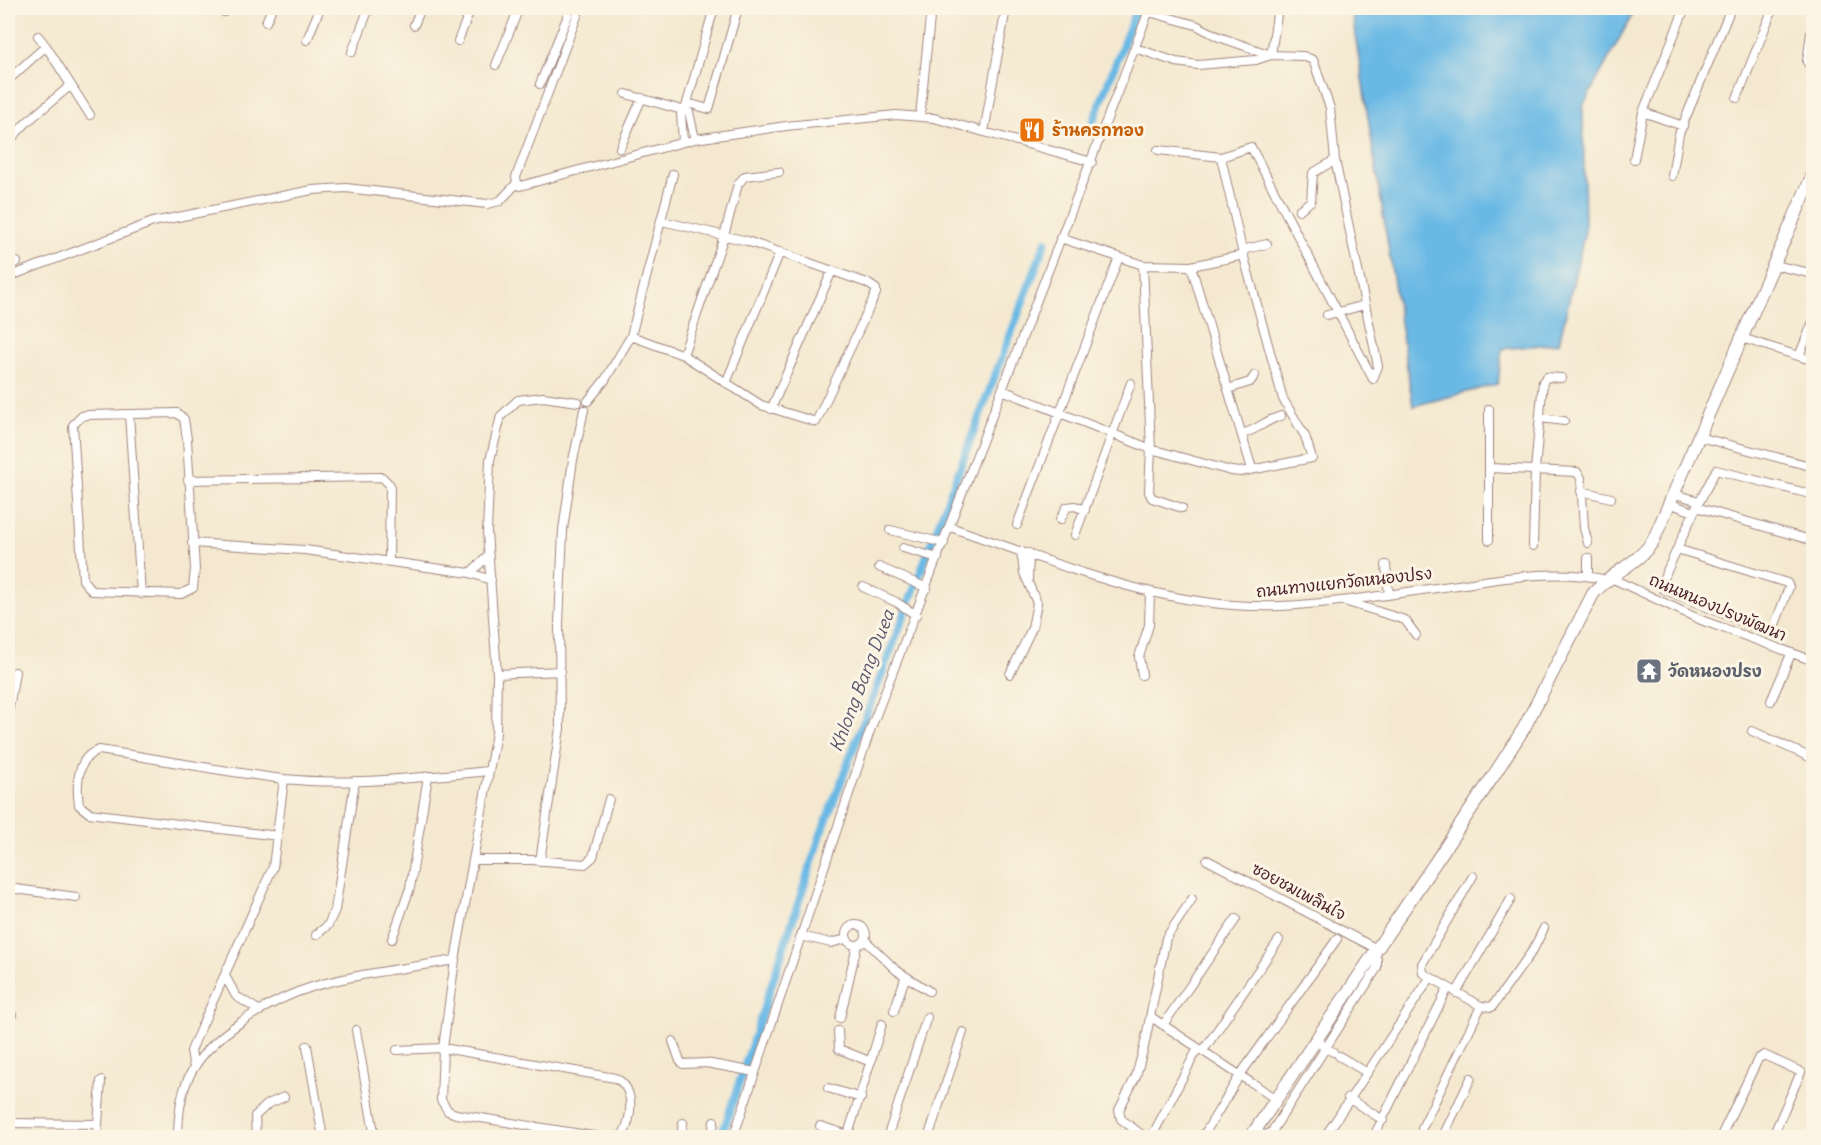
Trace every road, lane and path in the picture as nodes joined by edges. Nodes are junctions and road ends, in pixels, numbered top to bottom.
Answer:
1 (272, 8) edge
2 (320, 8) edge
3 (369, 8) edge
4 (421, 8) edge
5 (471, 8) edge
6 (519, 8) edge
7 (571, 8) edge
8 (580, 8) edge
9 (714, 8) edge
10 (738, 8) edge
11 (931, 8) edge
12 (1006, 8) edge
13 (1278, 8) edge
14 (1685, 8) edge
15 (1731, 8) edge
16 (1773, 8) edge
17 (1150, 10) edge
18 (266, 22) dead end
19 (414, 25) dead end
20 (1811, 33) dead end
21 (38, 36) dead end
22 (307, 40) dead end
23 (458, 41) dead end
24 (46, 46) junction
25 (1135, 48) junction
26 (351, 52) dead end
27 (1271, 55) junction
28 (495, 65) dead end
29 (1814, 71) edge
30 (8, 80) edge
31 (540, 84) dead end
32 (71, 85) junction
33 (626, 94) dead end
34 (642, 98) junction
35 (1737, 98) dead end
36 (686, 106) junction
37 (1643, 112) junction
38 (90, 115) dead end
39 (920, 116) junction
40 (1683, 126) junction
41 (984, 132) junction
42 (695, 139) junction
43 (683, 141) junction
44 (8, 142) edge
45 (620, 148) dead end
46 (1158, 150) dead end
47 (1221, 157) junction
48 (1634, 159) dead end
49 (1335, 160) junction
50 (1092, 162) junction
51 (779, 172) dead end
52 (1814, 172) edge
53 (673, 174) dead end
54 (1672, 176) dead end
55 (517, 183) junction
56 (1299, 210) dead end
57 (662, 221) junction
58 (724, 236) junction
59 (1060, 238) junction
60 (1267, 244) dead end
61 (780, 252) junction
62 (1243, 252) junction
63 (1119, 257) junction
64 (17, 262) dead end
65 (1143, 265) junction
66 (1774, 265) junction
67 (8, 266) edge
68 (1191, 266) junction
69 (832, 271) junction
70 (1814, 274) edge
71 (8, 277) edge
72 (1365, 305) junction
73 (1338, 312) junction
74 (1327, 315) dead end
75 (1813, 322) edge
76 (631, 336) junction
77 (1742, 338) junction
78 (683, 355) junction
79 (1799, 356) junction
80 (1814, 361) edge
81 (1255, 375) dead end
82 (1562, 378) dead end
83 (726, 383) junction
84 (1131, 383) dead end
85 (1228, 389) junction
86 (1002, 390) junction
87 (588, 401) junction
88 (578, 402) junction
89 (771, 409) junction
90 (1489, 409) dead end
91 (584, 410) junction
92 (1060, 413) junction
93 (129, 414) junction
94 (1281, 416) dead end
95 (1540, 418) junction
96 (1564, 421) dead end
97 (1112, 434) junction
98 (1242, 434) junction
99 (1699, 437) junction
100 (1151, 449) junction
101 (1814, 467) edge
102 (1490, 468) junction
103 (1252, 469) junction
104 (1535, 470) junction
105 (188, 480) junction
106 (1581, 491) junction
107 (1814, 495) edge
108 (1611, 498) dead end
109 (1673, 499) junction
110 (1696, 507) junction
111 (1182, 508) dead end
112 (1085, 510) junction
113 (1060, 520) dead end
114 (1017, 525) dead end
115 (950, 527) junction
116 (891, 530) dead end
117 (1075, 536) dead end
118 (1488, 540) dead end
119 (938, 541) junction
120 (1814, 541) edge
121 (192, 543) junction
122 (1588, 543) dead end
123 (1533, 546) dead end
124 (903, 548) dead end
125 (1677, 549) junction
126 (1025, 552) junction
127 (488, 556) junction
128 (933, 556) junction
129 (1589, 559) dead end
130 (388, 560) junction
131 (1386, 565) dead end
132 (879, 567) dead end
133 (470, 573) junction
134 (1589, 573) junction
135 (1609, 579) junction
136 (491, 580) junction
137 (920, 586) junction
138 (863, 587) dead end
139 (1389, 591) junction
140 (1150, 592) junction
141 (141, 594) junction
142 (1343, 600) junction
143 (911, 612) junction
144 (1416, 635) dead end
145 (1791, 654) junction
146 (1814, 661) edge
147 (561, 671) junction
148 (15, 672) dead end
149 (497, 674) junction
150 (1010, 674) dead end
151 (1142, 675) dead end
152 (1771, 701) dead end
153 (8, 714) edge
154 (1752, 731) dead end
155 (1814, 759) edge
156 (489, 771) junction
157 (428, 776) junction
158 (284, 779) junction
159 (355, 781) junction
160 (609, 799) dead end
161 (278, 836) junction
162 (473, 860) junction
163 (1208, 860) dead end
164 (540, 861) junction
165 (1473, 876) dead end
166 (8, 888) edge
167 (76, 897) dead end
168 (1192, 898) dead end
169 (1510, 899) dead end
170 (1236, 919) dead end
171 (1545, 928) dead end
172 (316, 935) dead end
173 (801, 936) junction
174 (392, 939) dead end
175 (846, 939) junction
176 (1337, 939) dead end
177 (865, 940) junction
178 (1279, 940) dead end
179 (857, 945) junction
180 (1374, 953) junction
181 (455, 960) junction
182 (225, 976) junction
183 (905, 978) junction
184 (1430, 978) junction
185 (1452, 990) junction
186 (929, 991) dead end
187 (1482, 1006) junction
188 (260, 1011) junction
189 (894, 1011) dead end
190 (927, 1017) dead end
191 (1151, 1017) junction
192 (840, 1018) dead end
193 (882, 1024) dead end
194 (1163, 1025) junction
195 (356, 1030) dead end
196 (838, 1031) dead end
197 (963, 1032) dead end
198 (673, 1041) dead end
199 (307, 1046) dead end
200 (443, 1048) junction
201 (1328, 1049) junction
202 (397, 1050) dead end
203 (1200, 1050) junction
204 (871, 1062) junction
205 (194, 1068) junction
206 (748, 1071) junction
207 (1366, 1072) junction
208 (1240, 1075) junction
209 (1471, 1078) dead end
210 (101, 1081) dead end
211 (828, 1088) dead end
212 (285, 1097) dead end
213 (1272, 1097) junction
214 (861, 1098) junction
215 (1348, 1098) junction
216 (1383, 1120) junction
217 (714, 1121) dead end
218 (8, 1123) edge
219 (683, 1123) dead end
220 (98, 1124) junction
221 (820, 1126) dead end
222 (1422, 1128) dead end
223 (1252, 1135) edge
224 (848, 1136) edge
225 (97, 1137) edge
226 (178, 1137) edge
227 (255, 1137) edge
228 (323, 1137) edge
229 (375, 1137) edge
230 (606, 1137) edge
231 (613, 1137) edge
232 (682, 1137) edge
233 (712, 1137) edge
234 (733, 1137) edge
235 (887, 1137) edge
236 (928, 1137) edge
237 (1146, 1137) edge
238 (1151, 1137) edge
239 (1202, 1137) edge
240 (1323, 1137) edge
241 (1373, 1137) edge
242 (1442, 1137) edge
243 (1720, 1137) edge
244 (1772, 1137) edge

1 - 18 street
2 - 22 street
3 - 26 street
4 - 19 street
5 - 23 street
6 - 28 street
7 - 31 street
8 - 55 street
9 - 36 street
10 - 36 street
11 - 39 street
12 - 41 street
13 - 27 street
14 - 37 street
15 - 40 street
16 - 35 street
17 - 25 street
17 - 27 street
20 - 29 street
21 - 24 street
24 - 30 street
24 - 32 street
25 - 27 street
25 - 50 street
27 - 49 street
32 - 38 street
32 - 44 street
33 - 34 street
34 - 36 street
34 - 45 street
36 - 42 street
36 - 43 street
37 - 40 street
37 - 48 street
39 - 41 street
39 - 42 street
40 - 54 street
41 - 50 street
42 - 43 street
43 - 55 street
46 - 47 street
47 - 62 street
47 - 73 street
49 - 56 street
49 - 72 street
50 - 59 street
51 - 58 street
52 - 66 street
53 - 57 street
55 - 71 street
57 - 58 street
57 - 76 street
58 - 61 street
58 - 78 street
59 - 63 street
59 - 86 street
60 - 62 street
61 - 69 street
61 - 83 street
62 - 68 street
62 - 103 street
63 - 65 street
63 - 92 street
64 - 67 street
65 - 68 street
65 - 100 street
66 - 70 street
66 - 77 street
68 - 85 street
69 - 89 street
69 - 89 street
72 - 73 street
72 - 73 street
73 - 74 street
75 - 79 street
76 - 78 street
76 - 87 street
77 - 79 street
77 - 99 street
78 - 83 street
79 - 80 street
81 - 85 street
82 - 95 street
83 - 89 street
84 - 97 street
85 - 98 street
86 - 92 street
86 - 115 street
87 - 88 street
87 - 91 street
88 - 91 street
88 - 127 street
90 - 102 street
91 - 147 street
92 - 97 street
92 - 114 street
93 - 105 street
93 - 141 street
93 - 141 street
94 - 98 street
95 - 96 street
95 - 104 street
97 - 100 street
97 - 112 street
98 - 103 street
99 - 101 street
99 - 109 street
100 - 103 street
100 - 111 street
102 - 104 street
102 - 118 street
104 - 106 street
104 - 123 street
105 - 121 street
105 - 130 street
106 - 108 street
106 - 122 street
107 - 110 street
109 - 110 street
109 - 135 street
110 - 120 street
110 - 125 street
112 - 113 street
112 - 117 street
115 - 119 street
115 - 126 street, ถนนทางแยกวัดหนองปรง
116 - 119 street
119 - 128 street
121 - 130 street
121 - 141 street
124 - 128 street
125 - 125 street
126 - 140 street, ถนนทางแยกวัดหนองปรง
126 - 150 street
127 - 133 street
127 - 136 street
128 - 137 street
129 - 134 street
130 - 133 street
131 - 139 street
132 - 137 street
133 - 136 street
134 - 135 street, ถนนทางแยกวัดหนองปรง
134 - 139 street, ถนนทางแยกวัดหนองปรง
135 - 145 street, ถนนหนองปรงพัฒนา
135 - 180 street
136 - 149 street
137 - 143 street
138 - 143 street
139 - 142 street, ถนนทางแยกวัดหนองปรง
140 - 142 street, ถนนทางแยกวัดหนองปรง
140 - 151 street
142 - 144 street
143 - 173 street
145 - 146 street, ถนนหนองปรงพัฒนา
145 - 152 street
147 - 149 street
147 - 164 street
148 - 153 street
149 - 156 street
154 - 155 street
156 - 157 street
156 - 162 street
157 - 159 street
157 - 174 street
158 - 159 street
158 - 161 street
158 - 161 street
159 - 172 street
160 - 164 street
161 - 182 street
162 - 164 street
162 - 181 street
163 - 180 street, ซอยชมเพลินใจ
165 - 184 street
166 - 167 street
168 - 191 street
169 - 185 street
170 - 194 street
171 - 187 street
173 - 175 street
173 - 206 street
175 - 177 street
175 - 179 street
176 - 208 street
177 - 179 street
177 - 183 street
178 - 203 street
179 - 192 street
180 - 201 street
181 - 188 street
181 - 200 street
182 - 188 street
182 - 205 street
183 - 186 street
183 - 189 street
184 - 185 street
184 - 207 street
185 - 187 street
185 - 216 street
187 - 222 street
188 - 205 street
190 - 235 street
191 - 194 street
191 - 237 street
193 - 204 street
194 - 203 street
195 - 229 street
196 - 204 street
197 - 236 street
198 - 206 street
199 - 228 street
200 - 202 street
200 - 230 street
200 - 231 street
201 - 207 street
201 - 213 street
201 - 223 street
203 - 208 street
203 - 238 street
204 - 214 street
205 - 226 street
206 - 234 street
207 - 215 street
208 - 213 street
208 - 239 street
209 - 242 street
210 - 220 street
211 - 214 street
212 - 227 street
213 - 223 street
214 - 224 street
215 - 216 street
215 - 240 street
216 - 241 street
217 - 233 street
218 - 220 street
219 - 232 street
220 - 225 street
221 - 224 street
243 - 244 street

